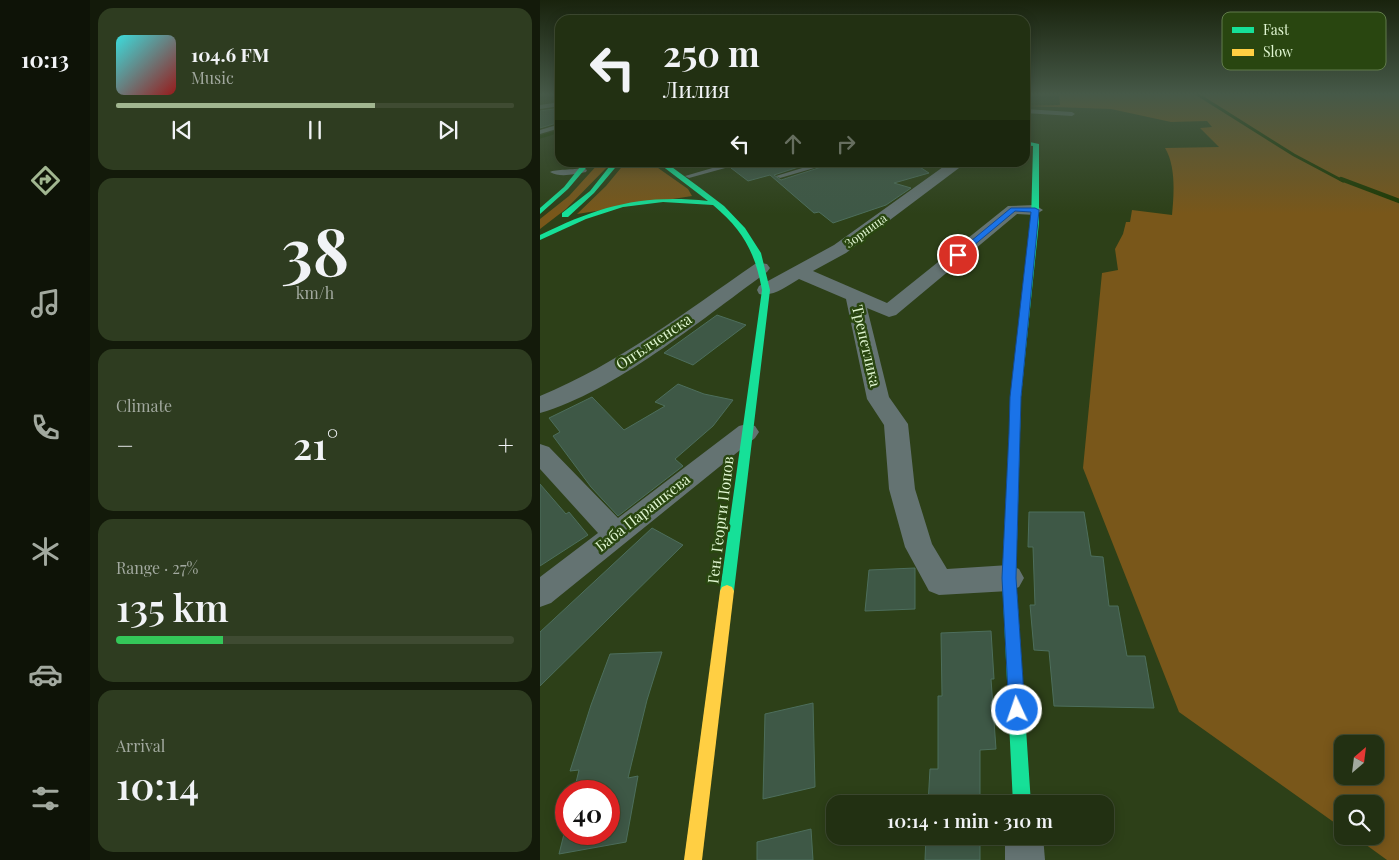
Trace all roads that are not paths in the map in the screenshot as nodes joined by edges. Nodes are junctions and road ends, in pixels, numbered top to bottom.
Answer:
1 (1030, 143) edge
2 (584, 167) edge
3 (585, 167) edge
4 (613, 167) edge
5 (666, 167) edge
6 (683, 167) edge
7 (725, 167) edge
8 (813, 167) edge
9 (953, 167) edge
10 (554, 172) dead end
11 (690, 176) junction
12 (780, 176) dead end
13 (711, 203) junction
14 (1035, 210) junction
15 (540, 212) edge
16 (540, 236) edge
17 (761, 268) junction
18 (799, 272) junction
19 (766, 290) junction
20 (855, 297) junction
21 (540, 405) edge
22 (747, 432) junction
23 (540, 454) edge
24 (616, 534) junction
25 (1009, 578) junction
26 (540, 594) edge
27 (1021, 795) edge
28 (1025, 845) edge
29 (694, 860) edge
30 (1026, 860) edge

1 - 14 street
2 - 10 lane
3 - 15 street
4 - 16 street
5 - 13 street
6 - 11 street
7 - 11 lane
8 - 12 lane
9 - 18 street, Зорница
11 - 13 street
13 - 16 street
13 - 17 street, Ген. Георги Попов
14 - 20 street, Трепетлика
14 - 25 street
17 - 19 street, Ген. Георги Попов
17 - 21 street, Опълченска
18 - 19 street, Зорница
18 - 20 street, Трепетлика
19 - 22 street, Ген. Георги Попов
20 - 25 street, Трепетлика
22 - 24 street, Баба Парашкева
22 - 29 street, Ген. Георги Попов
23 - 24 street
24 - 26 street, Баба Парашкева
25 - 27 street
28 - 30 street

